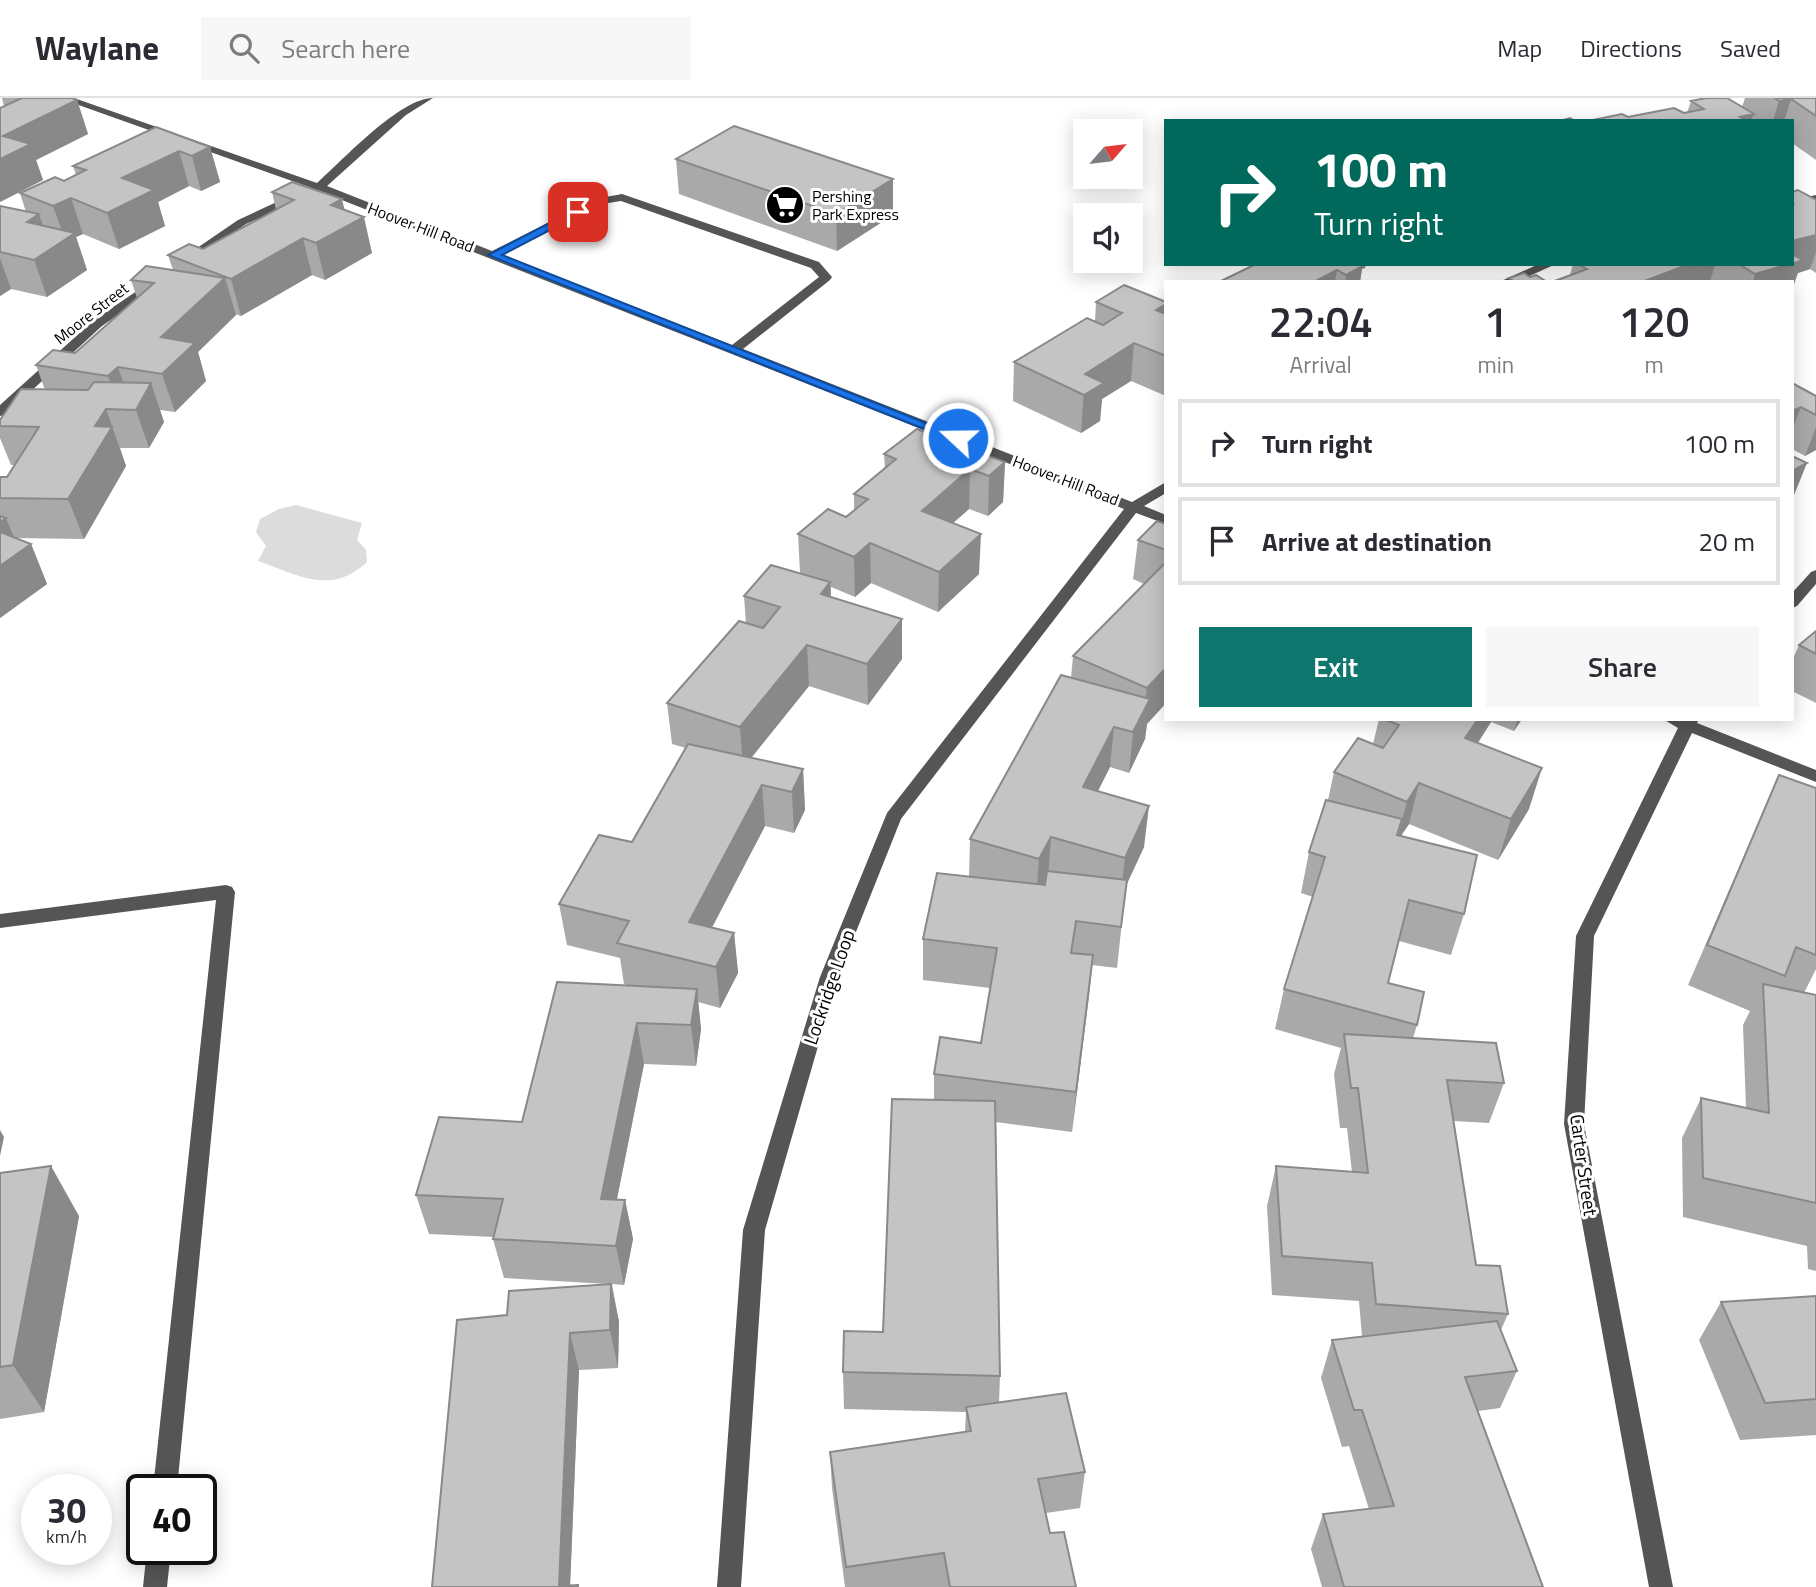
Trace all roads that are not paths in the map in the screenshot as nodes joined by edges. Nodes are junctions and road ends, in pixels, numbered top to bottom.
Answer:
1 (64, 98) edge
2 (428, 98) edge
3 (319, 187) junction
4 (1816, 198) edge
5 (1794, 203) edge
6 (493, 255) junction
7 (1545, 266) edge
8 (1510, 280) edge
9 (734, 350) junction
10 (0, 412) edge
11 (1164, 486) edge
12 (1133, 506) junction
13 (1164, 519) edge
14 (1816, 575) edge
15 (1794, 601) edge
16 (1683, 721) edge
17 (1816, 776) edge
18 (0, 921) edge
19 (167, 1474) edge
20 (157, 1565) edge
21 (155, 1587) edge
22 (729, 1587) edge
23 (1661, 1587) edge

1 - 3 street, Hoover Hill Road
2 - 3 street, Moore Street
3 - 6 street, Hoover Hill Road
3 - 10 street, Moore Street
4 - 5 street
6 - 9 street, Hoover Hill Road
6 - 9 street
7 - 8 street
9 - 12 street, Hoover Hill Road
11 - 12 street, Lockridge Loop
12 - 13 street, Hoover Hill Road
12 - 22 street, Lockridge Loop
14 - 15 street
16 - 17 street
16 - 23 street, Carter Street
18 - 19 street
20 - 21 street

